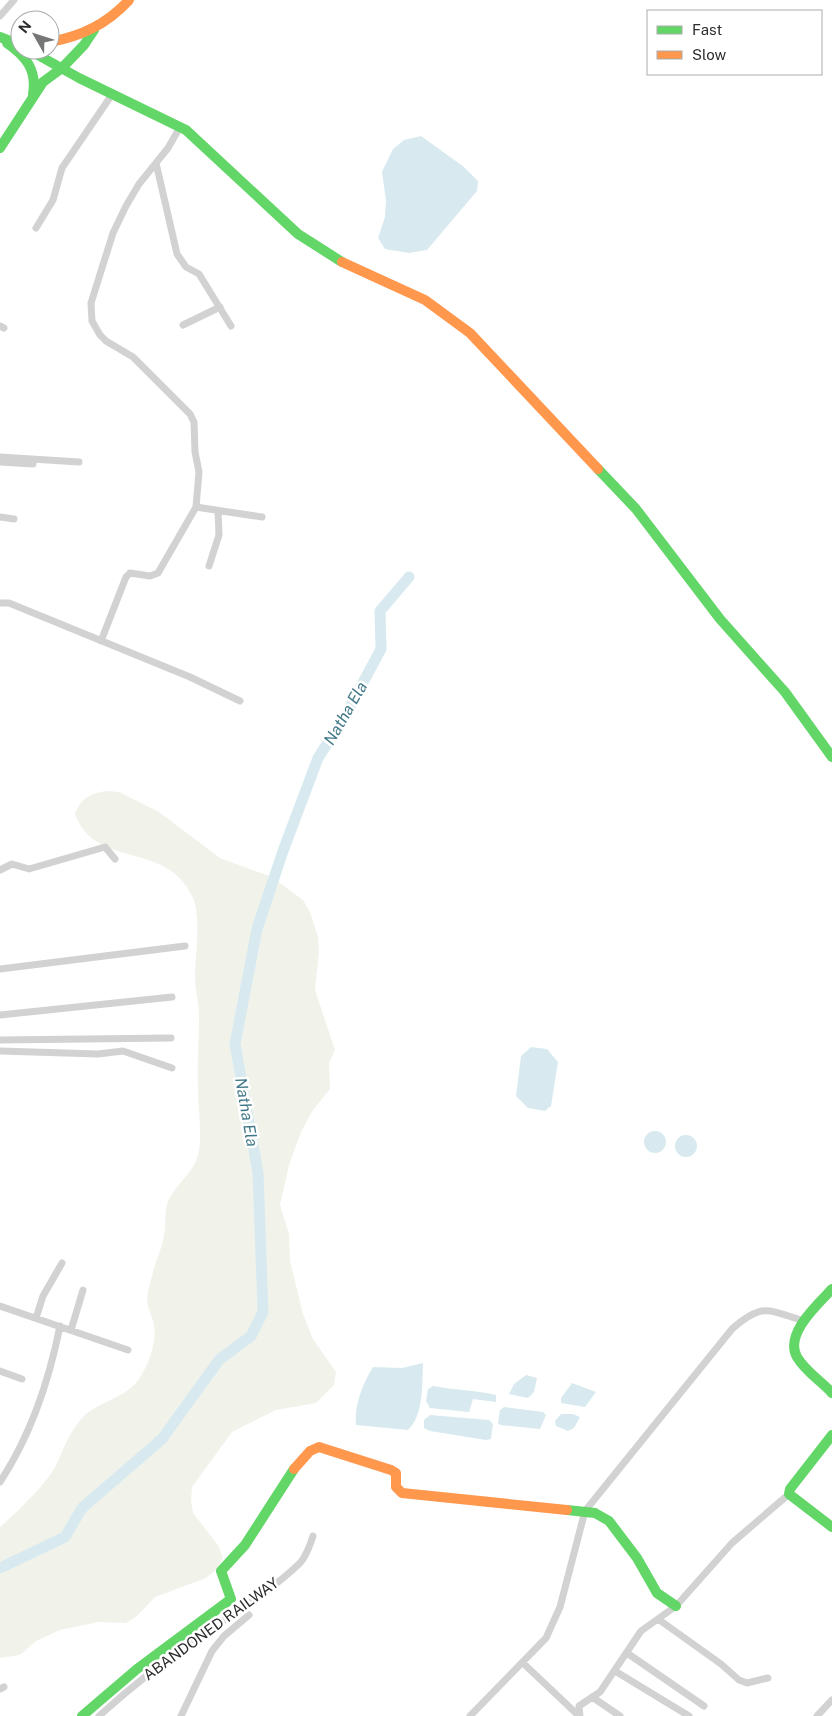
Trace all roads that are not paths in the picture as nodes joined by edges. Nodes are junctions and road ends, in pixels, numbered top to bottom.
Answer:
1 (14, 0) edge
2 (129, 0) edge
3 (0, 16) edge
4 (94, 30) junction
5 (0, 38) edge
6 (60, 40) edge
7 (47, 60) edge
8 (62, 68) junction
9 (113, 92) junction
10 (32, 99) junction
11 (180, 127) junction
12 (0, 148) edge
13 (156, 163) junction
14 (36, 228) dead end
15 (220, 307) junction
16 (183, 325) dead end
17 (231, 326) dead end
18 (0, 457) edge
19 (0, 462) edge
20 (78, 462) dead end
21 (33, 464) dead end
22 (196, 508) junction
23 (218, 511) junction
24 (0, 517) edge
25 (262, 517) dead end
26 (14, 519) dead end
27 (209, 566) dead end
28 (0, 603) edge
29 (101, 641) junction
30 (240, 701) dead end
31 (832, 757) edge
32 (115, 859) dead end
33 (0, 870) edge
34 (185, 946) dead end
35 (0, 968) edge
36 (172, 997) dead end
37 (0, 1015) edge
38 (172, 1038) dead end
39 (0, 1040) edge
40 (0, 1051) edge
41 (172, 1068) dead end
42 (62, 1263) dead end
43 (832, 1289) edge
44 (83, 1290) dead end
45 (0, 1306) edge
46 (36, 1318) junction
47 (804, 1321) junction
48 (60, 1326) junction
49 (71, 1330) junction
50 (128, 1350) dead end
51 (0, 1371) edge
52 (22, 1380) dead end
53 (832, 1393) edge
54 (832, 1435) edge
55 (0, 1482) edge
56 (789, 1494) junction
57 (585, 1511) junction
58 (832, 1527) edge
59 (313, 1536) dead end
60 (676, 1606) junction
61 (249, 1615) dead end
62 (658, 1619) junction
63 (627, 1653) junction
64 (523, 1663) junction
65 (615, 1671) junction
66 (768, 1678) dead end
67 (592, 1697) junction
68 (832, 1700) edge
69 (704, 1706) dead end
70 (82, 1716) edge
71 (99, 1716) edge
72 (181, 1716) edge
73 (470, 1716) edge
74 (579, 1716) edge
75 (620, 1716) edge
76 (689, 1716) edge
77 (817, 1716) edge

1 - 3 street
2 - 4 main road
4 - 6 main road
4 - 8 main road
5 - 10 main road
7 - 8 main road
8 - 9 main road
8 - 10 main road
9 - 11 main road
9 - 14 street
10 - 12 main road
11 - 13 street
11 - 31 main road
13 - 15 street
13 - 22 street
15 - 16 street
15 - 17 street
18 - 20 street
19 - 21 street
22 - 23 street
22 - 29 street
23 - 25 street
23 - 27 street
24 - 26 street
28 - 29 street
29 - 30 street
32 - 33 street
34 - 35 street
36 - 37 street
38 - 39 street
40 - 41 street
42 - 46 street
43 - 47 main road
44 - 49 street
45 - 46 street
46 - 48 street
47 - 53 main road
47 - 57 street
48 - 49 street
48 - 55 street
49 - 50 street
51 - 52 street
54 - 56 main road
56 - 58 main road
56 - 60 street
57 - 60 main road
57 - 64 street
57 - 70 main road
59 - 71 street, ABANDONED RAILWAY
60 - 62 street
61 - 72 street
62 - 63 street
62 - 66 street
63 - 65 street
63 - 69 street
64 - 73 street
64 - 74 street
65 - 67 street
65 - 76 street
67 - 74 street
67 - 75 street
68 - 77 street

